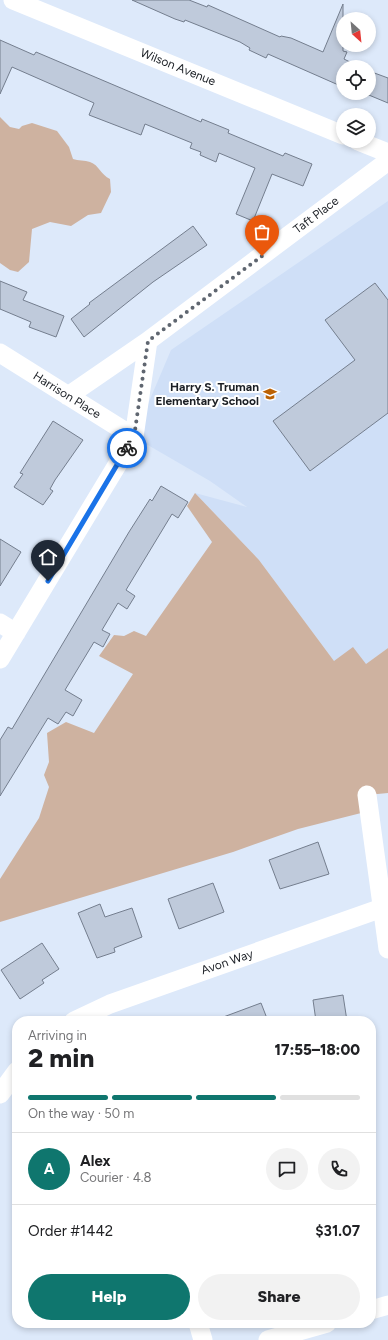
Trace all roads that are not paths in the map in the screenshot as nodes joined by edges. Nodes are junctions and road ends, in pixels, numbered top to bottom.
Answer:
1 (14, 0) edge
2 (336, 132) edge
3 (376, 148) edge
4 (388, 153) edge
5 (388, 161) edge
6 (148, 341) junction
7 (0, 353) edge
8 (68, 396) junction
9 (134, 437) junction
10 (0, 623) edge
11 (16, 633) junction
12 (0, 659) edge
13 (367, 795) dead end
14 (382, 908) junction
15 (388, 949) edge
16 (85, 1016) edge
17 (12, 1078) edge
18 (0, 1094) edge
19 (388, 1305) edge
20 (376, 1309) edge
21 (199, 1328) edge
22 (309, 1328) edge
23 (203, 1340) edge
24 (268, 1340) edge

1 - 2 street, Wilson Avenue
3 - 4 street
5 - 6 street, Taft Place
6 - 8 street, Taft Place
6 - 9 street
7 - 8 street, Harrison Place
8 - 9 street, Harrison Place
9 - 11 street
10 - 11 street
11 - 12 street
13 - 14 street
14 - 15 street
14 - 16 street, Avon Way
17 - 18 street
19 - 20 street
21 - 23 street
22 - 24 street

